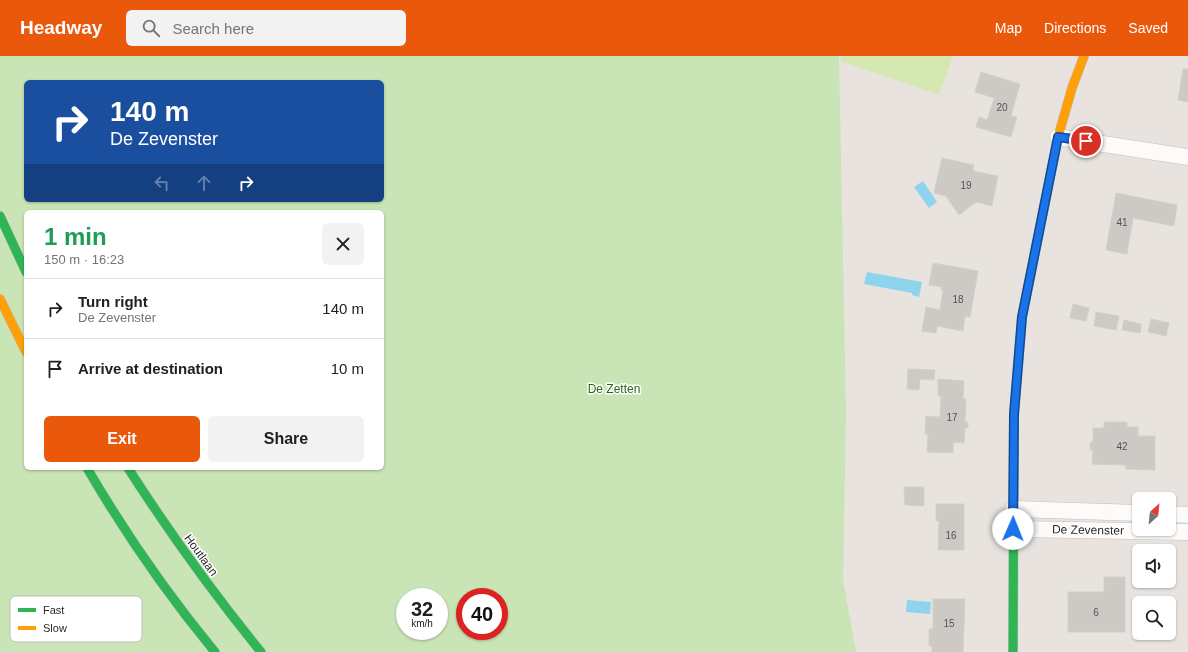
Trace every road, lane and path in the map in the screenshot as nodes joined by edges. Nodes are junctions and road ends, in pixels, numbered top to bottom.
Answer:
1 (1084, 56) edge
2 (1058, 137) junction
3 (1188, 157) edge
4 (0, 216) edge
5 (24, 268) edge
6 (0, 298) edge
7 (24, 348) edge
8 (88, 470) edge
9 (129, 470) edge
10 (1013, 509) junction
11 (1132, 513) edge
12 (1176, 514) edge
13 (1188, 515) edge
14 (1013, 529) junction
15 (1188, 532) edge
16 (215, 652) edge
17 (261, 652) edge
18 (1013, 652) edge

1 - 2 street
2 - 3 street
2 - 10 street
4 - 5 street
6 - 7 street
8 - 16 street
9 - 17 street, Houtlaan
10 - 11 street, De Zevenster
10 - 14 street
12 - 13 street
14 - 15 street, De Zevenster
14 - 18 street

